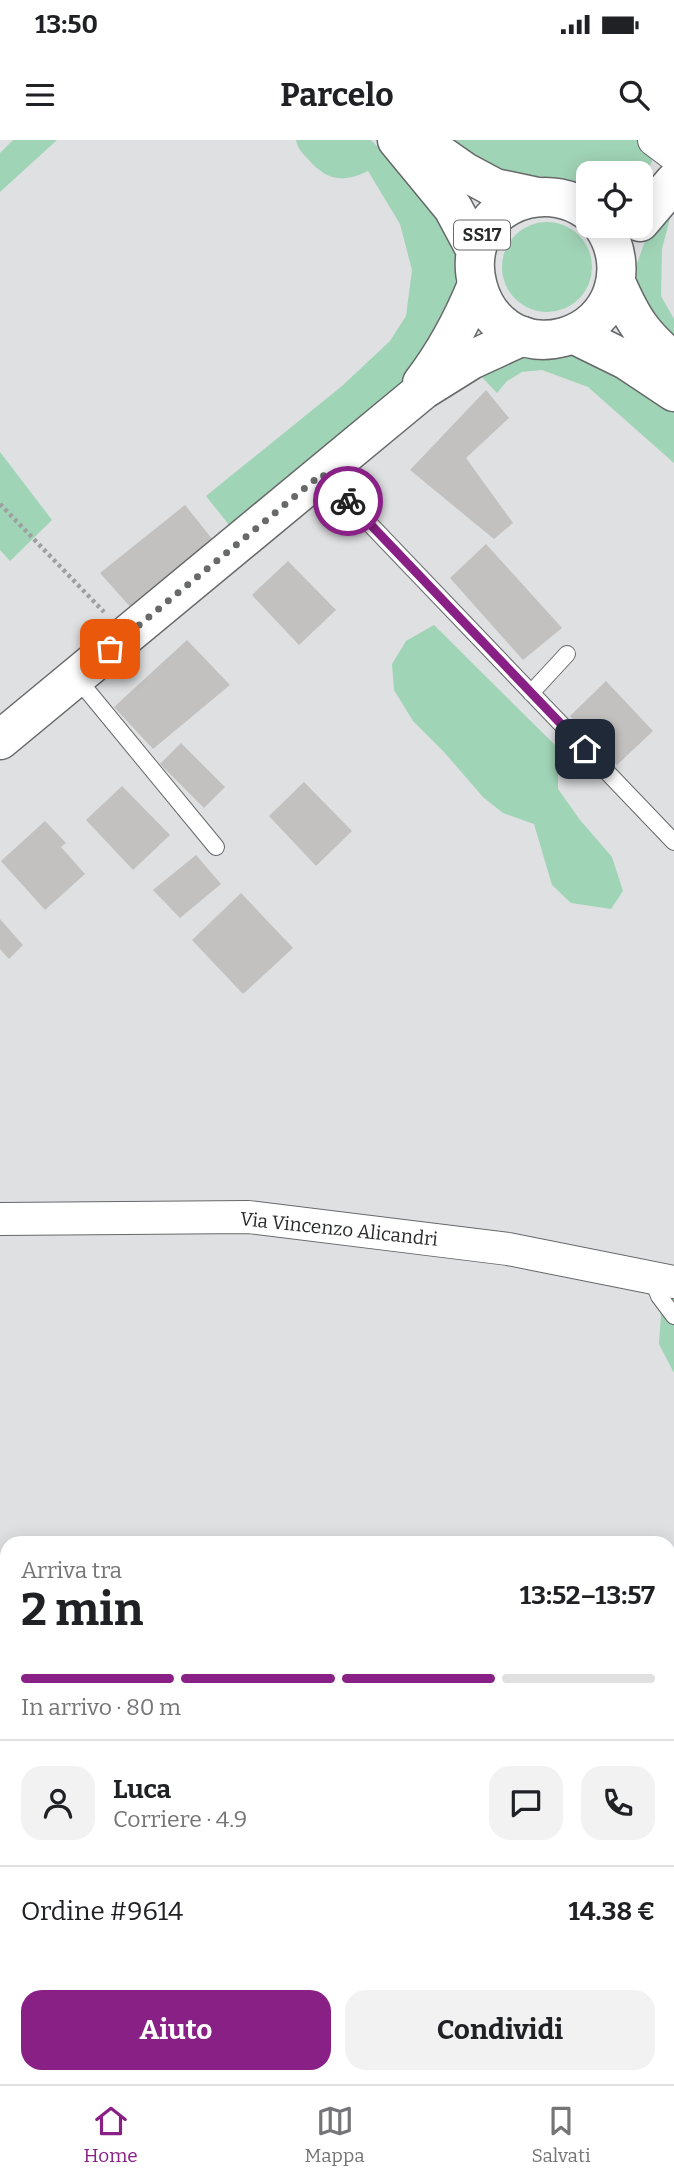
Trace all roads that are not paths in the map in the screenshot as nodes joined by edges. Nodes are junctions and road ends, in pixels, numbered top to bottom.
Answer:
1 (397, 140) edge
2 (419, 140) edge
3 (654, 140) edge
4 (674, 156) edge
5 (674, 172) edge
6 (653, 179) edge
7 (674, 182) edge
8 (568, 200) edge
9 (653, 207) edge
10 (627, 238) edge
11 (612, 256) edge
12 (476, 269) junction
13 (573, 334) junction
14 (523, 336) junction
15 (674, 362) edge
16 (674, 392) edge
17 (400, 408) junction
18 (322, 474) junction
19 (567, 654) dead end
20 (76, 677) junction
21 (531, 693) junction
22 (0, 740) edge
23 (674, 842) edge
24 (216, 847) dead end
25 (0, 1219) edge
26 (663, 1280) edge
27 (674, 1316) edge

1 - 12 main road, SS17
2 - 8 main road, SS17
3 - 4 street
5 - 6 main road
7 - 9 main road
8 - 12 main road, SS17
10 - 11 main road
11 - 13 main road, SS17
11 - 15 main road
12 - 14 main road, SS17
12 - 17 main road
13 - 14 main road, SS17
13 - 16 main road
14 - 17 main road
17 - 18 main road
18 - 20 main road
18 - 21 lane
19 - 21 lane
20 - 22 main road
20 - 24 lane
21 - 23 lane
25 - 26 street, Via Vincenzo Alicandri
26 - 27 lane

